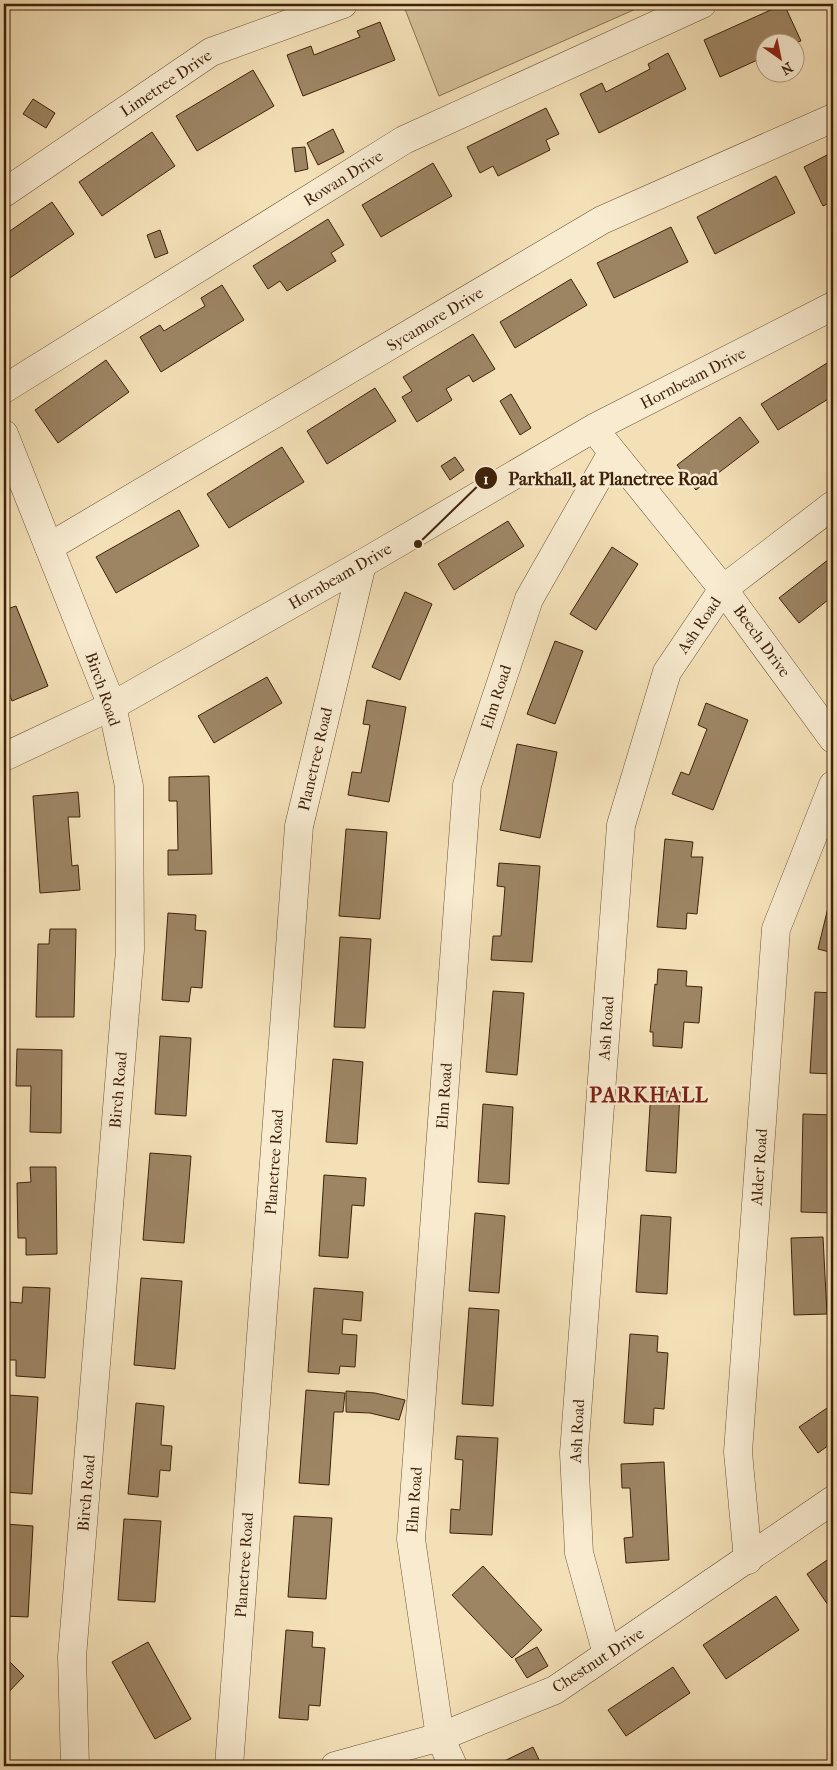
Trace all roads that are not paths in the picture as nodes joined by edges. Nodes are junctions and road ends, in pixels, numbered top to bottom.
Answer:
1 (343, 4) edge
2 (702, 4) edge
3 (833, 118) edge
4 (4, 193) edge
5 (833, 306) edge
6 (4, 389) edge
7 (594, 428) junction
8 (4, 434) edge
9 (612, 454) junction
10 (833, 505) edge
11 (50, 547) junction
12 (362, 564) junction
13 (724, 589) junction
14 (112, 706) junction
15 (833, 739) edge
16 (4, 757) edge
17 (833, 785) edge
18 (833, 1500) edge
19 (748, 1560) junction
20 (606, 1654) junction
21 (440, 1737) junction
22 (75, 1766) edge
23 (229, 1766) edge
24 (335, 1766) edge
25 (453, 1766) edge

1 - 4 street, Limetree Drive
2 - 6 street, Rowan Drive
3 - 11 street, Sycamore Drive
5 - 7 street, Hornbeam Drive
7 - 9 street, Beech Drive
7 - 12 street, Hornbeam Drive
8 - 11 street, Birch Road
9 - 13 street, Beech Drive
9 - 21 street, Elm Road
10 - 13 street, Ash Road
11 - 14 street, Birch Road
12 - 14 street, Hornbeam Drive
12 - 23 street, Planetree Road
13 - 15 street, Beech Drive
13 - 20 street, Ash Road
14 - 16 street, Hornbeam Drive
14 - 22 street, Birch Road
17 - 19 street, Alder Road
18 - 19 street, Chestnut Drive
19 - 20 street, Chestnut Drive
20 - 21 street, Chestnut Drive
21 - 24 street, Chestnut Drive
21 - 25 street, Elm Road

